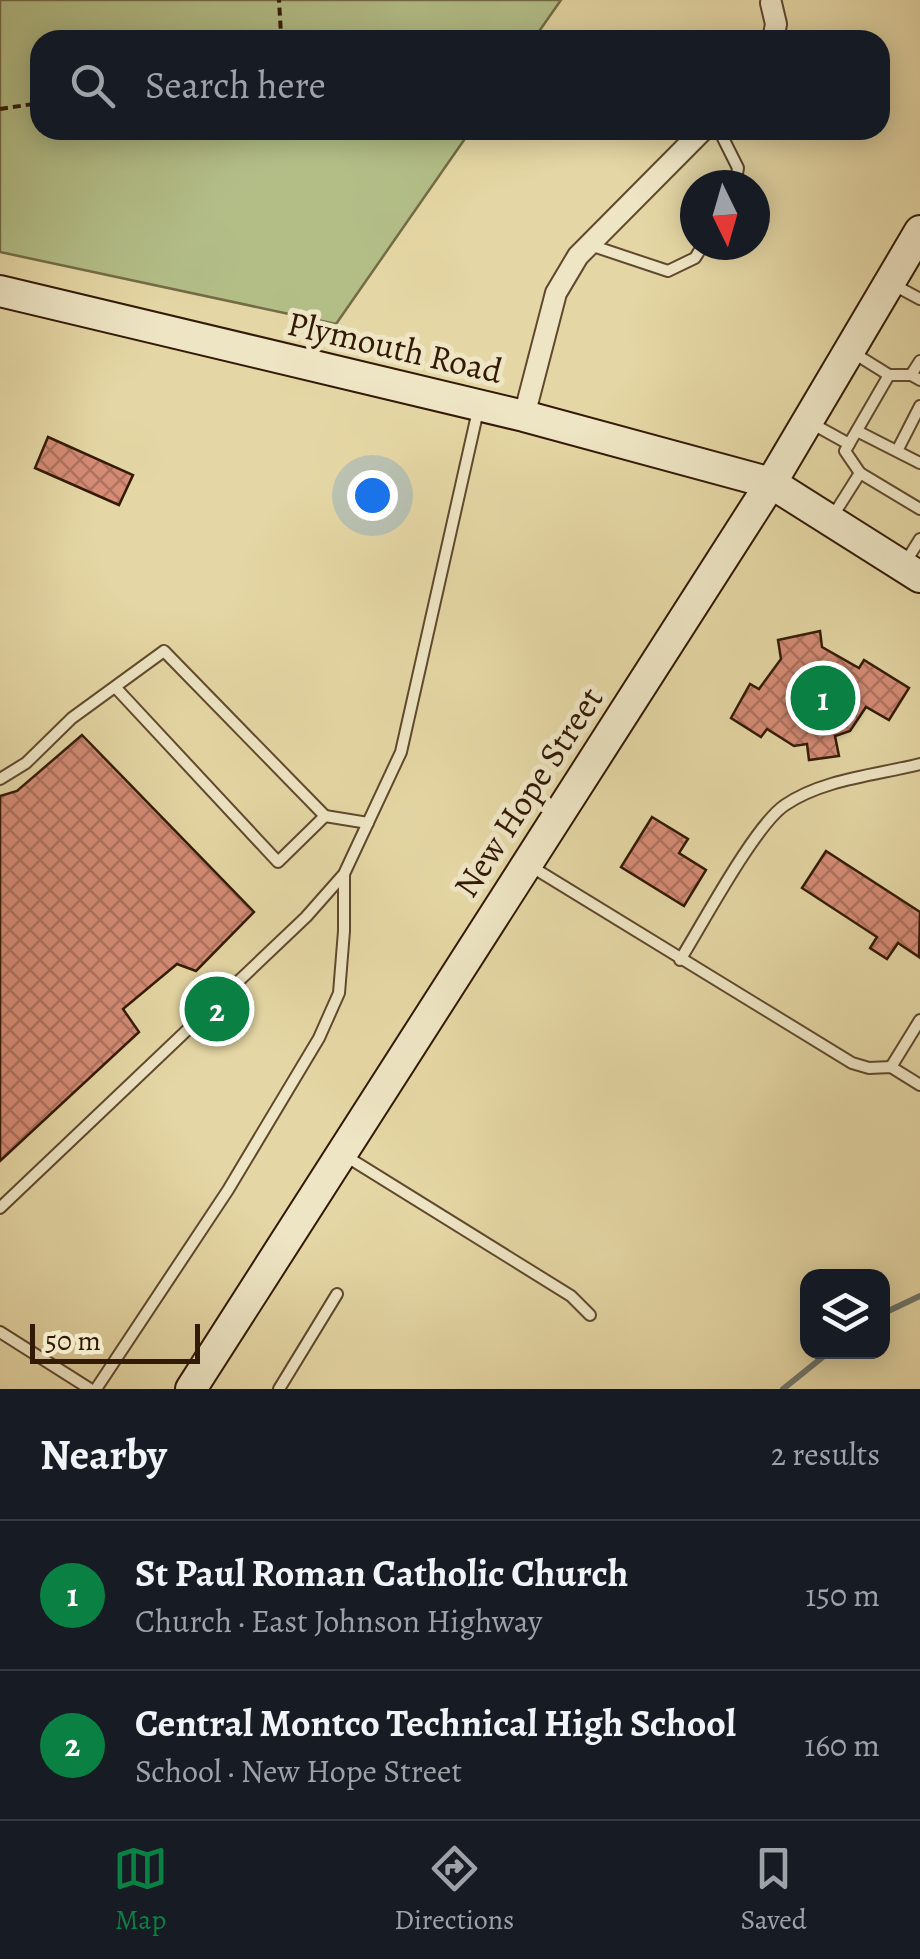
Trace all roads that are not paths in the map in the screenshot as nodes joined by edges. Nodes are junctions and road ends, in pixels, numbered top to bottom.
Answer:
1 (770, 3) dead end
2 (775, 30) edge
3 (693, 140) edge
4 (724, 140) edge
5 (738, 170) edge
6 (920, 231) edge
7 (589, 245) junction
8 (691, 260) edge
9 (890, 282) junction
10 (0, 291) edge
11 (920, 298) edge
12 (849, 351) junction
13 (920, 361) edge
14 (890, 375) junction
15 (916, 377) edge
16 (479, 406) junction
17 (920, 406) edge
18 (524, 416) junction
19 (808, 421) junction
20 (856, 431) junction
21 (849, 444) junction
22 (898, 449) junction
23 (920, 463) edge
24 (860, 472) junction
25 (771, 483) junction
26 (920, 509) edge
27 (830, 520) junction
28 (920, 539) edge
29 (911, 572) edge
30 (116, 688) junction
31 (920, 764) edge
32 (0, 779) edge
33 (325, 816) junction
34 (368, 823) junction
35 (527, 864) junction
36 (344, 874) junction
37 (680, 960) junction
38 (920, 1020) edge
39 (891, 1067) junction
40 (920, 1086) edge
41 (342, 1154) junction
42 (0, 1208) edge
43 (337, 1294) dead end
44 (590, 1315) dead end
45 (0, 1332) edge
46 (93, 1389) edge
47 (191, 1389) edge
48 (278, 1389) edge

1 - 2 street
3 - 7 street
4 - 5 lane
6 - 9 street, New Hope Street
7 - 8 lane
7 - 18 street
9 - 11 lane
9 - 12 street, New Hope Street
10 - 16 street, Plymouth Road
12 - 14 lane
12 - 19 street, New Hope Street
13 - 15 lane
14 - 15 lane
14 - 20 lane
16 - 18 street, Plymouth Road
16 - 34 lane
17 - 22 lane
18 - 25 street, Plymouth Road
19 - 21 lane
19 - 25 street, New Hope Street
20 - 21 lane
20 - 22 lane
21 - 24 lane
22 - 23 lane
24 - 26 lane
24 - 27 lane
25 - 27 street, Plymouth Road
25 - 35 street, New Hope Street
27 - 29 street, Plymouth Road
28 - 29 lane
30 - 32 lane
30 - 33 lane
30 - 33 lane
31 - 37 lane
33 - 34 lane
34 - 36 lane
35 - 37 lane
35 - 41 street, New Hope Street
36 - 42 lane
36 - 46 lane
37 - 39 lane
38 - 39 lane
39 - 40 lane
41 - 44 lane
41 - 47 street, New Hope Street
43 - 48 lane
45 - 46 lane

